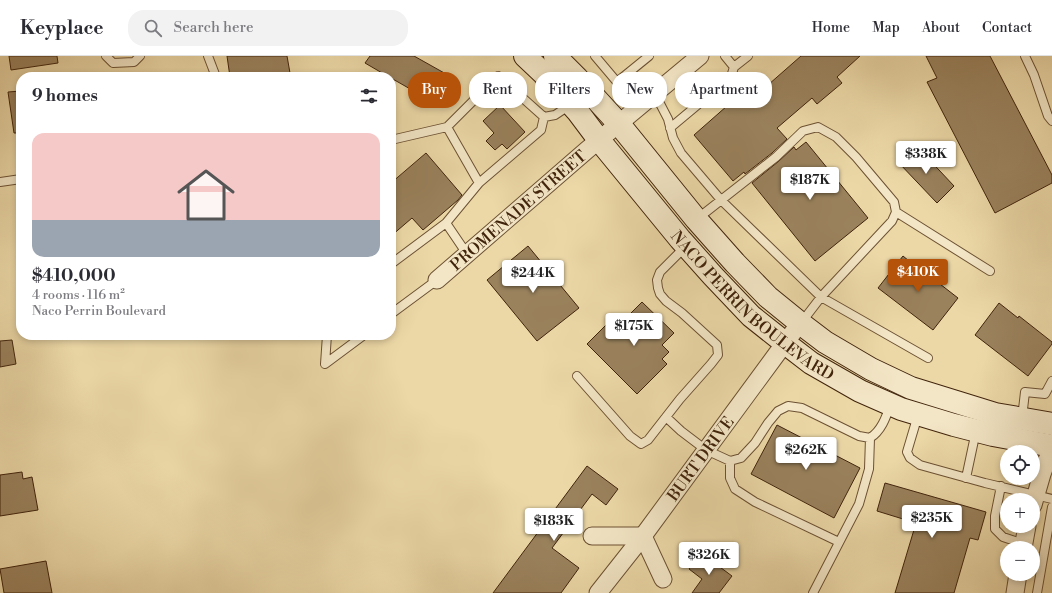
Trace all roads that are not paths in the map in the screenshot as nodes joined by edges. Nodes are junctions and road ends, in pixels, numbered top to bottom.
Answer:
1 (106, 56) edge
2 (140, 56) edge
3 (208, 56) edge
4 (524, 56) edge
5 (556, 56) edge
6 (594, 56) edge
7 (649, 56) edge
8 (700, 56) edge
9 (725, 56) edge
10 (748, 56) edge
11 (1025, 56) edge
12 (734, 67) junction
13 (214, 72) edge
14 (542, 72) edge
15 (667, 83) edge
16 (565, 108) edge
17 (574, 108) edge
18 (638, 108) edge
19 (662, 108) edge
20 (544, 117) junction
21 (1052, 121) edge
22 (619, 124) junction
23 (447, 127) junction
24 (670, 128) junction
25 (396, 139) edge
26 (599, 140) junction
27 (16, 180) edge
28 (0, 182) edge
29 (478, 183) junction
30 (721, 200) junction
31 (896, 212) junction
32 (696, 219) junction
33 (446, 223) junction
34 (686, 246) junction
35 (467, 254) junction
36 (396, 260) edge
37 (990, 271) dead end
38 (437, 280) joint
39 (821, 297) junction
40 (396, 310) edge
41 (800, 323) junction
42 (327, 340) edge
43 (357, 340) edge
44 (785, 343) junction
45 (928, 358) dead end
46 (577, 376) dead end
47 (1052, 381) edge
48 (890, 404) junction
49 (919, 414) junction
50 (666, 417) junction
51 (1022, 418) junction
52 (1052, 424) edge
53 (976, 430) junction
54 (870, 438) junction
55 (1052, 446) edge
56 (706, 450) junction
57 (730, 461) junction
58 (966, 478) junction
59 (1001, 486) junction
60 (1022, 493) edge
61 (1040, 499) edge
62 (1052, 507) edge
63 (592, 536) dead end
64 (643, 536) junction
65 (1012, 541) edge
66 (839, 542) junction
67 (663, 579) dead end
68 (1017, 581) edge
69 (598, 593) edge
70 (813, 593) edge
71 (1015, 593) edge
72 (1037, 593) edge

1 - 2 lane
3 - 13 lane
4 - 14 main road, NACO PERRIN BOULEVARD
5 - 22 main road, NACO PERRIN BOULEVARD
6 - 7 lane
8 - 15 street, PROMENADE STREET
9 - 12 lane
10 - 12 lane
11 - 21 lane
12 - 24 lane
16 - 20 lane
17 - 26 main road, NACO PERRIN BOULEVARD
18 - 22 street, PROMENADE STREET
19 - 24 lane
20 - 23 lane
20 - 29 lane
22 - 26 street, PROMENADE STREET
22 - 32 main road, NACO PERRIN BOULEVARD
23 - 25 lane
23 - 29 lane
24 - 30 lane
26 - 34 main road, NACO PERRIN BOULEVARD
26 - 35 street, PROMENADE STREET
27 - 28 lane
29 - 33 lane
30 - 31 lane
30 - 32 lane
30 - 39 lane
31 - 37 lane
31 - 39 lane
32 - 41 main road, NACO PERRIN BOULEVARD
33 - 35 lane
33 - 36 lane
34 - 44 main road, NACO PERRIN BOULEVARD
34 - 50 lane
35 - 38 street, PROMENADE STREET
38 - 40 lane
39 - 41 lane
39 - 45 lane
41 - 44 street, BURT DRIVE
41 - 51 main road, NACO PERRIN BOULEVARD
42 - 43 lane
44 - 48 main road, NACO PERRIN BOULEVARD
44 - 56 street, BURT DRIVE
46 - 50 lane
47 - 51 lane
48 - 49 main road, NACO PERRIN BOULEVARD
48 - 54 lane
49 - 53 main road, NACO PERRIN BOULEVARD
49 - 58 lane
50 - 56 lane
51 - 52 main road, NACO PERRIN BOULEVARD
53 - 55 main road, NACO PERRIN BOULEVARD
53 - 58 lane
54 - 57 lane
54 - 66 lane
55 - 61 street
56 - 57 lane
56 - 64 street, BURT DRIVE
57 - 66 lane
58 - 59 lane
59 - 60 lane
59 - 65 lane
62 - 72 lane
63 - 64 street
64 - 67 street
64 - 69 street, BURT DRIVE
66 - 70 lane
68 - 71 street

